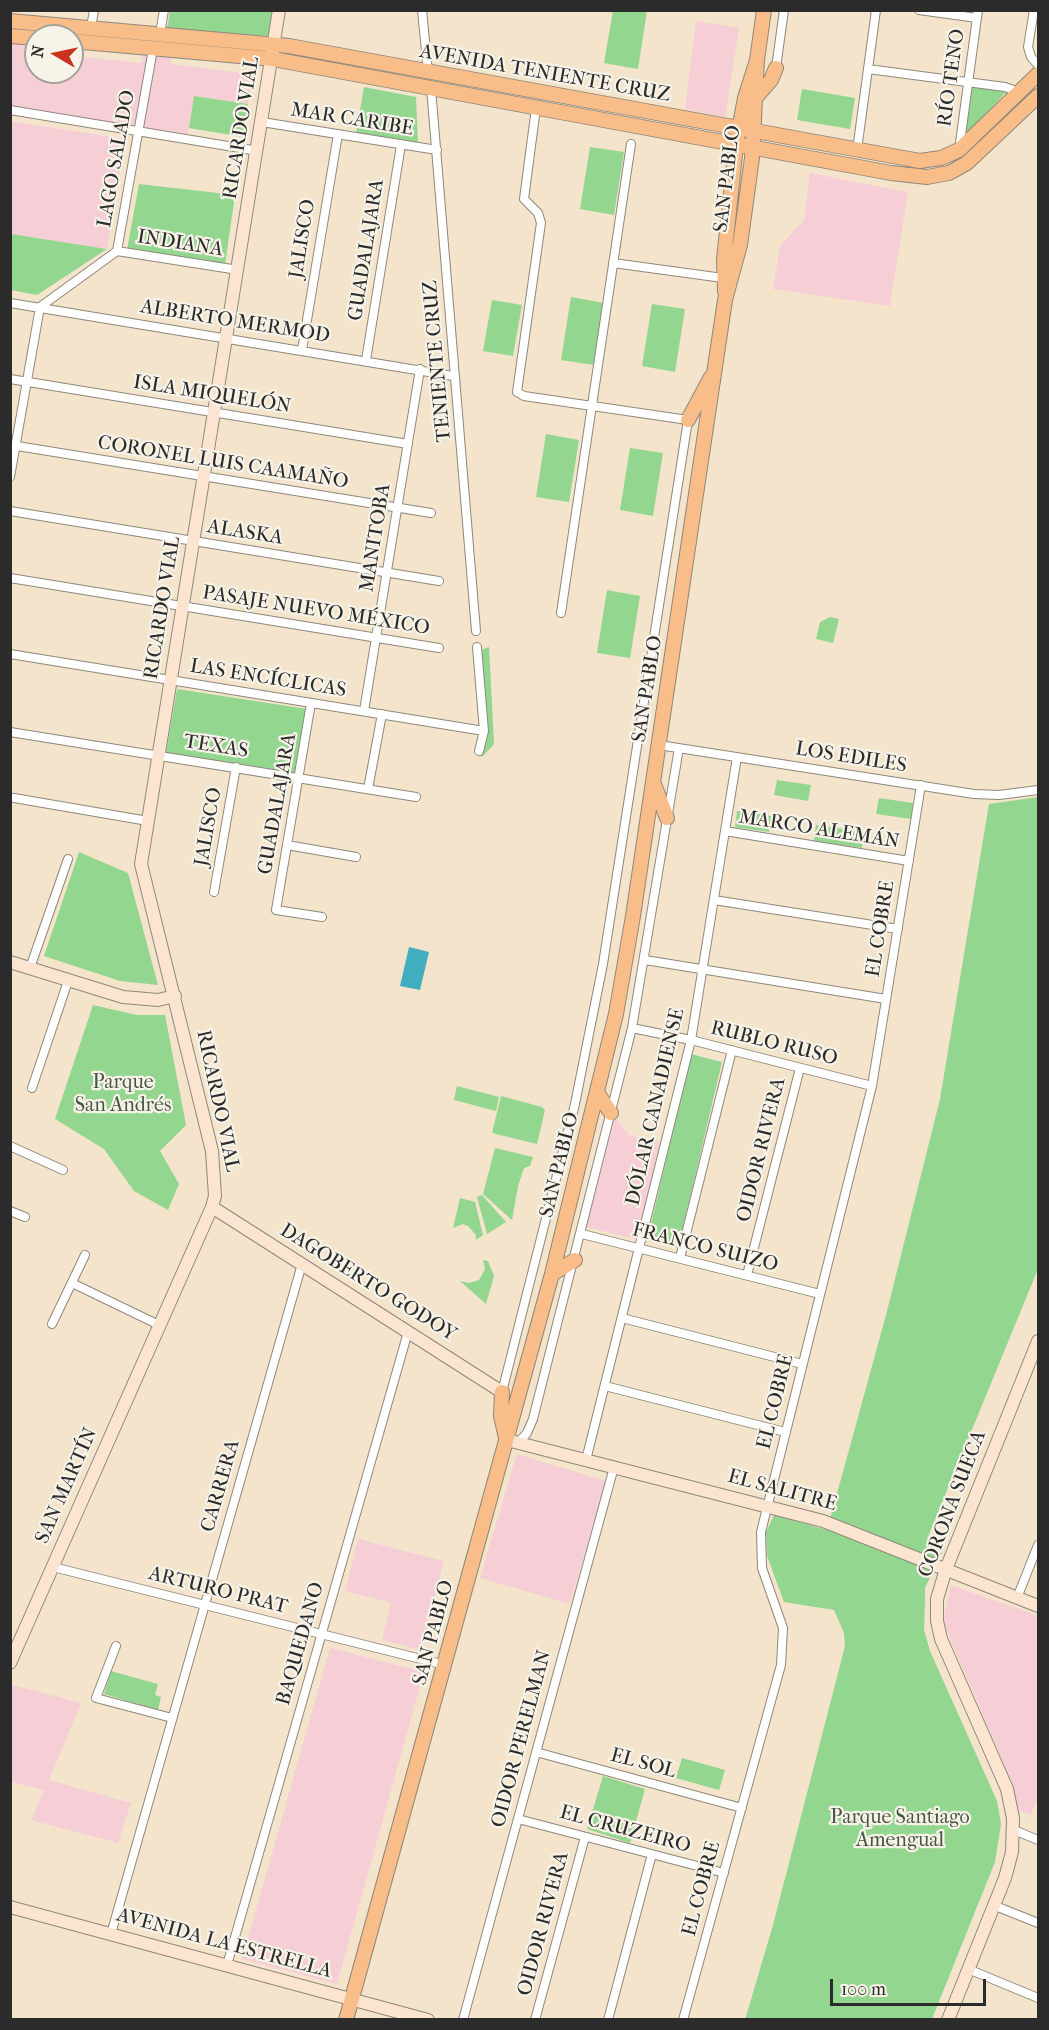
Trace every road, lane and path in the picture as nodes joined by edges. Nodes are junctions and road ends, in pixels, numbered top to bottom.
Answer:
1 (94, 10) edge
2 (164, 10) edge
3 (279, 10) edge
4 (422, 10) edge
5 (764, 10) edge
6 (784, 10) edge
7 (876, 10) edge
8 (920, 10) edge
9 (1034, 10) edge
10 (977, 14) edge
11 (15, 18) edge
12 (91, 28) junction
13 (160, 34) junction
14 (84, 43) edge
15 (275, 44) junction
16 (153, 49) junction
17 (273, 59) junction
18 (757, 60) junction
19 (1038, 65) edge
20 (776, 68) joint
21 (868, 69) junction
22 (428, 72) junction
23 (1038, 74) edge
24 (968, 82) junction
25 (499, 85) junction
26 (431, 88) junction
27 (1019, 92) junction
28 (757, 96) junction
29 (1038, 96) edge
30 (496, 100) junction
31 (536, 108) junction
32 (10, 110) edge
33 (262, 122) junction
34 (739, 129) junction
35 (981, 130) junction
36 (139, 131) junction
37 (754, 132) junction
38 (338, 134) junction
39 (992, 141) junction
40 (631, 144) dead end
41 (401, 145) junction
42 (736, 145) junction
43 (753, 148) junction
44 (437, 150) junction
45 (857, 150) junction
46 (959, 150) junction
47 (258, 151) junction
48 (117, 251) junction
49 (613, 263) junction
50 (238, 270) junction
51 (723, 278) junction
52 (725, 300) junction
53 (10, 303) edge
54 (40, 307) junction
55 (227, 338) junction
56 (302, 350) junction
57 (366, 360) junction
58 (420, 369) junction
59 (715, 370) junction
60 (453, 376) junction
61 (10, 379) edge
62 (27, 381) junction
63 (593, 405) junction
64 (215, 412) junction
65 (688, 420) junction
66 (408, 444) junction
67 (13, 445) edge
68 (204, 476) junction
69 (10, 477) edge
70 (397, 508) junction
71 (10, 511) edge
72 (431, 513) dead end
73 (194, 541) junction
74 (387, 572) junction
75 (10, 578) edge
76 (439, 581) dead end
77 (183, 606) junction
78 (561, 613) dead end
79 (476, 631) dead end
80 (376, 638) junction
81 (477, 647) dead end
82 (439, 648) dead end
83 (10, 654) edge
84 (171, 680) junction
85 (311, 703) junction
86 (364, 711) junction
87 (382, 714) junction
88 (484, 731) junction
89 (10, 732) edge
90 (659, 745) junction
91 (679, 748) junction
92 (479, 751) dead end
93 (158, 756) junction
94 (737, 757) junction
95 (236, 767) junction
96 (299, 777) junction
97 (653, 781) junction
98 (921, 785) junction
99 (368, 789) junction
100 (1038, 790) edge
101 (416, 797) dead end
102 (14, 798) dead end
103 (667, 818) junction
104 (148, 821) junction
105 (725, 831) junction
106 (287, 846) junction
107 (356, 857) dead end
108 (68, 859) dead end
109 (909, 861) junction
110 (214, 892) dead end
111 (714, 900) junction
112 (322, 917) dead end
113 (898, 929) junction
114 (645, 960) junction
115 (10, 962) edge
116 (30, 968) junction
117 (703, 969) junction
118 (68, 981) junction
119 (175, 996) junction
120 (886, 999) junction
121 (632, 1028) junction
122 (691, 1040) junction
123 (732, 1050) junction
124 (800, 1068) junction
125 (872, 1086) junction
126 (32, 1088) dead end
127 (598, 1094) junction
128 (611, 1113) junction
129 (10, 1146) edge
130 (63, 1170) dead end
131 (212, 1207) junction
132 (10, 1211) edge
133 (25, 1217) dead end
134 (582, 1234) junction
135 (639, 1248) junction
136 (85, 1256) dead end
137 (680, 1258) junction
138 (575, 1260) junction
139 (302, 1264) junction
140 (552, 1274) junction
141 (747, 1275) junction
142 (72, 1283) junction
143 (820, 1294) junction
144 (622, 1318) junction
145 (52, 1324) dead end
146 (159, 1325) junction
147 (408, 1332) junction
148 (1038, 1341) edge
149 (802, 1364) junction
150 (1034, 1367) edge
151 (605, 1386) junction
152 (502, 1392) junction
153 (785, 1432) junction
154 (512, 1441) junction
155 (586, 1460) junction
156 (614, 1467) junction
157 (767, 1506) junction
158 (1038, 1545) edge
159 (53, 1567) junction
160 (946, 1569) junction
161 (1017, 1598) junction
162 (204, 1604) junction
163 (1038, 1606) edge
164 (322, 1634) junction
165 (116, 1646) dead end
166 (10, 1663) edge
167 (445, 1665) junction
168 (172, 1718) junction
169 (536, 1752) junction
170 (742, 1808) junction
171 (518, 1819) junction
172 (1014, 1830) junction
173 (585, 1837) junction
174 (1038, 1840) edge
175 (652, 1854) junction
176 (724, 1873) junction
177 (993, 1905) junction
178 (10, 1907) edge
179 (1038, 1923) edge
180 (111, 1934) junction
181 (227, 1965) junction
182 (968, 1969) junction
183 (352, 1998) junction
184 (1038, 1998) edge
185 (346, 2019) edge
186 (428, 2019) edge
187 (463, 2019) edge
188 (535, 2019) edge
189 (608, 2019) edge
190 (683, 2019) edge
191 (948, 2019) edge

1 - 12 street
2 - 13 street
3 - 15 street, RICARDO VIAL
4 - 22 street
5 - 18 main road, SAN PABLO
6 - 20 street
7 - 21 street
8 - 10 street
9 - 19 street
10 - 24 street, RÍO TENO
11 - 12 main road, AVENIDA TENIENTE CRUZ
12 - 13 main road, AVENIDA TENIENTE CRUZ
13 - 15 main road, AVENIDA TENIENTE CRUZ
14 - 16 main road, AVENIDA TENIENTE CRUZ
15 - 17 street, RICARDO VIAL
15 - 22 main road, AVENIDA TENIENTE CRUZ
16 - 17 main road, AVENIDA TENIENTE CRUZ
16 - 36 street, LAGO SALADO
17 - 26 main road, AVENIDA TENIENTE CRUZ
17 - 33 street, RICARDO VIAL
18 - 28 main road, SAN PABLO
18 - 34 main road, SAN PABLO
20 - 28 main road
21 - 24 street
21 - 45 street
22 - 25 main road, AVENIDA TENIENTE CRUZ
23 - 27 main road, AVENIDA TENIENTE CRUZ
24 - 27 street
24 - 46 street, RÍO TENO
25 - 30 main road
25 - 34 main road, AVENIDA TENIENTE CRUZ
26 - 30 main road, AVENIDA TENIENTE CRUZ
26 - 44 street, TENIENTE CRUZ
27 - 35 main road, AVENIDA TENIENTE CRUZ
28 - 37 main road, SAN PABLO
29 - 39 main road, AVENIDA TENIENTE CRUZ
30 - 31 main road, AVENIDA TENIENTE CRUZ
31 - 42 main road, AVENIDA TENIENTE CRUZ
31 - 63 street
32 - 36 street
33 - 38 street, MAR CARIBE
33 - 47 street, RICARDO VIAL
34 - 37 main road, AVENIDA TENIENTE CRUZ
34 - 42 main road, SAN PABLO
35 - 39 main road
35 - 46 main road, AVENIDA TENIENTE CRUZ
36 - 47 street
36 - 48 street, LAGO SALADO
37 - 43 main road, SAN PABLO
37 - 45 main road, AVENIDA TENIENTE CRUZ
38 - 41 street, MAR CARIBE
38 - 56 street, JALISCO
39 - 43 main road, AVENIDA TENIENTE CRUZ
40 - 49 street
41 - 44 street, MAR CARIBE
41 - 57 street, GUADALAJARA
42 - 43 main road, AVENIDA TENIENTE CRUZ
42 - 51 main road, SAN PABLO
43 - 52 main road, SAN PABLO
44 - 60 street, TENIENTE CRUZ
45 - 46 main road, AVENIDA TENIENTE CRUZ
47 - 50 street, RICARDO VIAL
48 - 50 street, INDIANA
48 - 54 street, LAGO SALADO
49 - 51 street
49 - 63 street
50 - 55 street, RICARDO VIAL
51 - 52 main road, SAN PABLO
52 - 59 main road, SAN PABLO
53 - 54 street, ALBERTO MERMOD
54 - 55 street, ALBERTO MERMOD
54 - 62 street
55 - 56 street, ALBERTO MERMOD
55 - 64 street, RICARDO VIAL
56 - 57 street, ALBERTO MERMOD
57 - 58 street, ALBERTO MERMOD
58 - 60 street, ALBERTO MERMOD
58 - 66 street, MANITOBA
59 - 65 main road
59 - 90 main road, SAN PABLO
60 - 79 street, TENIENTE CRUZ
61 - 62 street, ISLA MIQUELÓN
62 - 64 street, ISLA MIQUELÓN
62 - 67 street
63 - 65 street
63 - 78 street
64 - 66 street, ISLA MIQUELÓN
64 - 68 street, RICARDO VIAL
65 - 152 street, SAN PABLO
66 - 70 street, MANITOBA
67 - 68 street, CORONEL LUIS CAAMAÑO
67 - 69 street
68 - 70 street, CORONEL LUIS CAAMAÑO
68 - 73 street, RICARDO VIAL
70 - 72 street, CORONEL LUIS CAAMAÑO
70 - 74 street, MANITOBA
71 - 73 street, ALASKA
73 - 74 street, ALASKA
73 - 77 street, RICARDO VIAL
74 - 76 street, ALASKA
74 - 80 street, MANITOBA
75 - 77 street, PASAJE NUEVO MÉXICO
77 - 80 street, PASAJE NUEVO MÉXICO
77 - 84 street, RICARDO VIAL
80 - 82 street, PASAJE NUEVO MÉXICO
80 - 86 street, MANITOBA
81 - 88 street
83 - 84 street, LAS ENCÍCLICAS
84 - 85 street, LAS ENCÍCLICAS
84 - 93 street, RICARDO VIAL
85 - 86 street, LAS ENCÍCLICAS
85 - 96 street, GUADALAJARA
86 - 87 street, LAS ENCÍCLICAS
87 - 88 street, LAS ENCÍCLICAS
87 - 99 street
88 - 92 street
89 - 93 street, TEXAS
90 - 91 street, LOS EDILES
90 - 97 main road, SAN PABLO
91 - 94 street, LOS EDILES
91 - 103 street, SAN PABLO
93 - 95 street, TEXAS
93 - 104 street, RICARDO VIAL
94 - 98 street, LOS EDILES
94 - 105 street, DÓLAR CANADIENSE
95 - 96 street, TEXAS
95 - 110 street, JALISCO
96 - 99 street, TEXAS
96 - 106 street, GUADALAJARA
97 - 103 main road
97 - 127 main road, SAN PABLO
98 - 100 street, LOS EDILES
98 - 109 street, EL COBRE
99 - 101 street, TEXAS
102 - 104 street
103 - 114 street, SAN PABLO
104 - 119 street, RICARDO VIAL
105 - 109 street, MARCO ALEMÁN
105 - 111 street, DÓLAR CANADIENSE
106 - 107 street
106 - 112 street, GUADALAJARA
108 - 116 street
109 - 113 street, EL COBRE
111 - 113 street
111 - 117 street, DÓLAR CANADIENSE
113 - 120 street, EL COBRE
114 - 117 street
114 - 121 street, SAN PABLO
115 - 116 street
116 - 118 street
117 - 120 street
117 - 122 street, DÓLAR CANADIENSE
118 - 119 street
118 - 126 street
119 - 131 street, RICARDO VIAL
120 - 125 street, EL COBRE
121 - 122 street, RUBLO RUSO
121 - 128 street, SAN PABLO
122 - 123 street, RUBLO RUSO
122 - 135 street, DÓLAR CANADIENSE
123 - 124 street, RUBLO RUSO
123 - 137 street
124 - 125 street, RUBLO RUSO
124 - 141 street, OIDOR RIVERA
125 - 143 street, EL COBRE
127 - 128 main road
127 - 140 main road, SAN PABLO
128 - 134 street, SAN PABLO
129 - 130 street
131 - 139 street, DAGOBERTO GODOY
131 - 146 street, SAN MARTÍN
132 - 133 street
134 - 135 street, FRANCO SUIZO
134 - 138 street, SAN PABLO
135 - 137 street, FRANCO SUIZO
135 - 144 street, DÓLAR CANADIENSE
136 - 142 street
137 - 141 street, FRANCO SUIZO
138 - 140 main road
138 - 154 street, SAN PABLO
139 - 147 street, DAGOBERTO GODOY
139 - 162 street, CARRERA
140 - 154 main road, SAN PABLO
141 - 143 street, FRANCO SUIZO
142 - 145 street
142 - 146 street
143 - 149 street, EL COBRE
144 - 149 street
144 - 151 street, DÓLAR CANADIENSE
146 - 159 street, SAN MARTÍN
147 - 152 street, DAGOBERTO GODOY
147 - 164 street, BAQUEDANO
148 - 150 street, CORONA SUECA
149 - 153 street, EL COBRE
150 - 160 street, CORONA SUECA
151 - 153 street
151 - 155 street, DÓLAR CANADIENSE
152 - 154 main road
153 - 157 street, EL COBRE
154 - 155 street, EL SALITRE
154 - 167 main road, SAN PABLO
155 - 156 street, EL SALITRE
156 - 157 street, EL SALITRE
156 - 169 street, OIDOR PERELMAN
157 - 160 street, EL SALITRE
157 - 170 street, EL COBRE
158 - 161 street
159 - 162 street, ARTURO PRAT
159 - 166 street, SAN MARTÍN
160 - 161 street, EL SALITRE
160 - 172 street, CORONA SUECA
161 - 163 street, EL SALITRE
162 - 164 street, ARTURO PRAT
162 - 168 street, CARRERA
164 - 167 street, ARTURO PRAT
164 - 181 street, BAQUEDANO
165 - 168 street
167 - 183 main road, SAN PABLO
168 - 180 street, CARRERA
169 - 170 street, EL SOL
169 - 171 street, OIDOR PERELMAN
170 - 176 street, EL COBRE
171 - 173 street, EL CRUZEIRO
171 - 187 street, OIDOR PERELMAN
172 - 174 street
172 - 177 street, CORONA SUECA
173 - 175 street, EL CRUZEIRO
173 - 188 street, OIDOR RIVERA
175 - 176 street, EL CRUZEIRO
175 - 189 street
176 - 190 street, EL COBRE
177 - 179 street
177 - 182 street, CORONA SUECA
178 - 180 street, AVENIDA LA ESTRELLA
180 - 181 street, AVENIDA LA ESTRELLA
181 - 183 street, AVENIDA LA ESTRELLA
182 - 184 street
182 - 191 street, CORONA SUECA
183 - 185 main road, SAN PABLO
183 - 186 street, AVENIDA LA ESTRELLA

